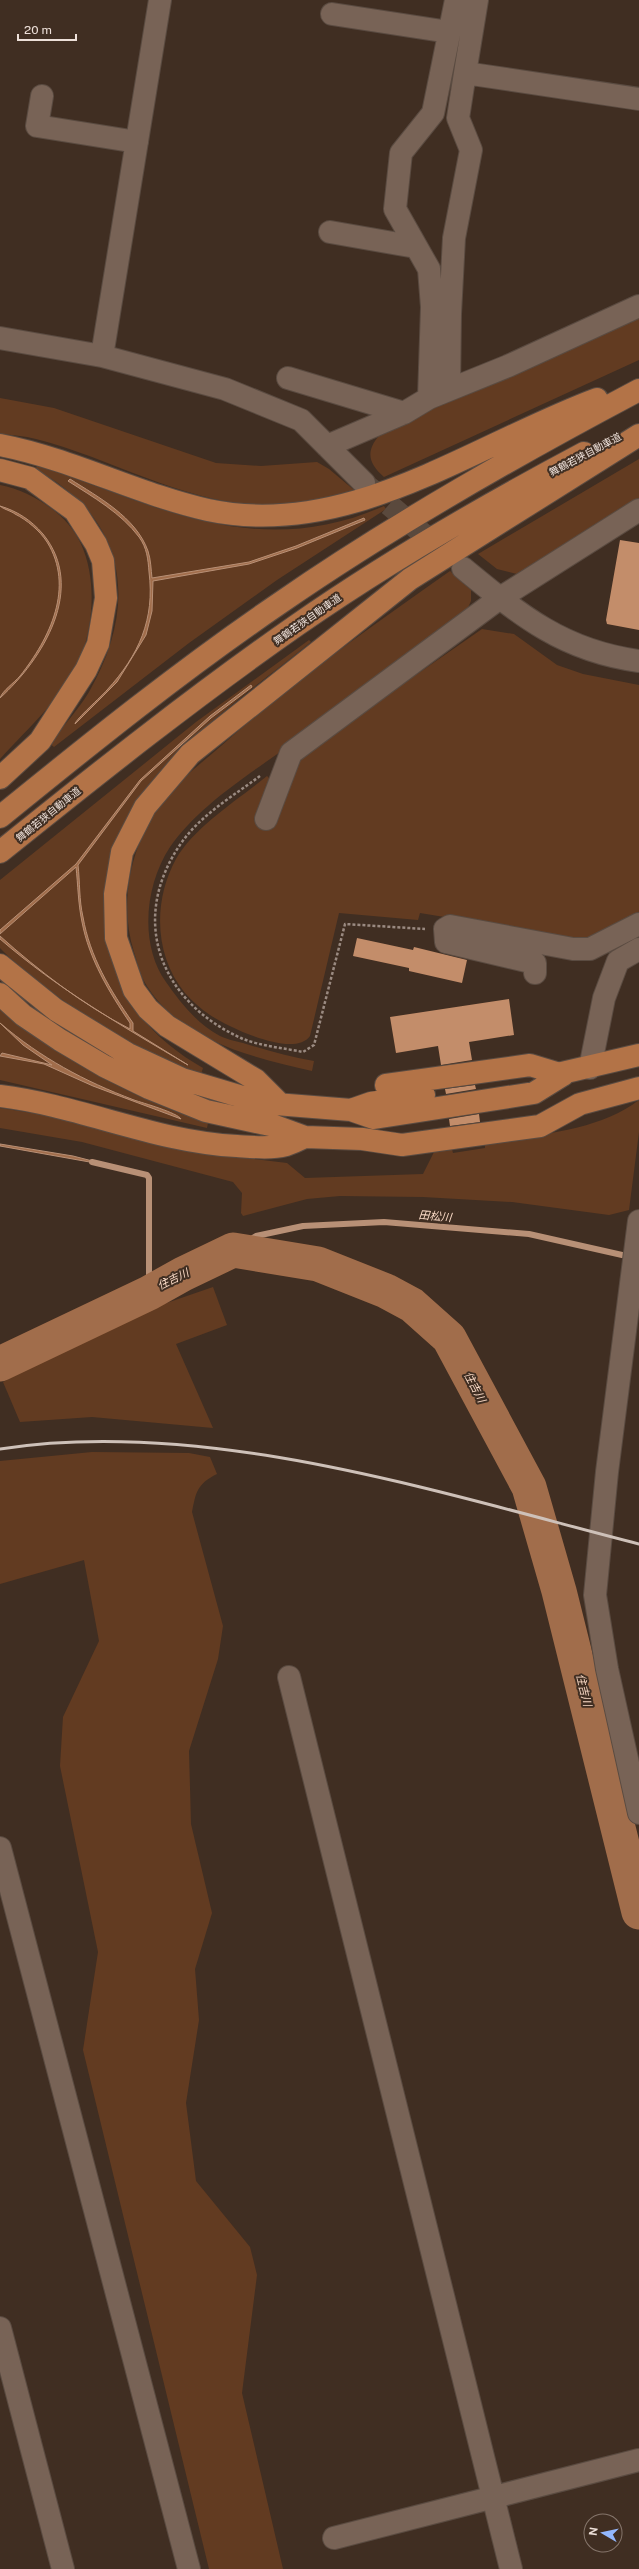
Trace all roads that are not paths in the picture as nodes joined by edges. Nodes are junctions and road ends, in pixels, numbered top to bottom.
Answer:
1 (160, 0) edge
2 (456, 0) edge
3 (477, 0) edge
4 (332, 14) dead end
5 (449, 32) junction
6 (465, 73) junction
7 (42, 96) dead end
8 (639, 99) edge
9 (137, 142) junction
10 (330, 232) dead end
11 (416, 246) junction
12 (639, 306) edge
13 (0, 338) edge
14 (102, 356) junction
15 (288, 378) dead end
16 (639, 384) edge
17 (449, 390) junction
18 (639, 390) edge
19 (429, 398) junction
20 (404, 413) junction
21 (639, 425) edge
22 (639, 435) edge
23 (0, 445) edge
24 (327, 446) junction
25 (0, 470) edge
26 (364, 483) tunnel mouth
27 (639, 510) edge
28 (463, 568) tunnel mouth
29 (500, 598) junction
30 (639, 661) edge
31 (0, 778) edge
32 (0, 817) edge
33 (266, 819) dead end
34 (0, 852) edge
35 (639, 924) edge
36 (639, 949) edge
37 (0, 965) edge
38 (535, 973) dead end
39 (0, 994) edge
40 (639, 1055) edge
41 (590, 1068) junction
42 (639, 1088) edge
43 (0, 1096) edge
44 (279, 1103) junction
45 (305, 1137) junction
46 (638, 1225) edge
47 (289, 1677) dead end
48 (639, 1813) edge
49 (0, 1848) edge
50 (1, 2337) edge
51 (639, 2460) edge
52 (494, 2498) junction
53 (334, 2538) dead end
54 (63, 2569) edge
55 (189, 2569) edge
56 (511, 2569) edge

1 - 9 street
2 - 5 street
3 - 6 street
4 - 5 street
5 - 11 street
6 - 8 street
6 - 17 street
7 - 9 street
9 - 14 street
10 - 11 street
11 - 19 street
12 - 17 street
13 - 14 street
14 - 24 street
15 - 20 street
16 - 23 highway
17 - 19 street
18 - 32 highway
19 - 20 street
20 - 24 street
21 - 34 highway, 舞鶴若狭自動車道
22 - 44 highway
24 - 26 street
25 - 31 highway
27 - 29 street
28 - 29 street
29 - 30 street
29 - 33 street
35 - 38 street
36 - 41 street
37 - 44 highway
39 - 45 highway
40 - 41 highway
41 - 44 highway
42 - 45 highway
43 - 45 highway
46 - 48 street
47 - 52 street
49 - 55 street
50 - 54 street
51 - 52 street
52 - 53 street
52 - 56 street

